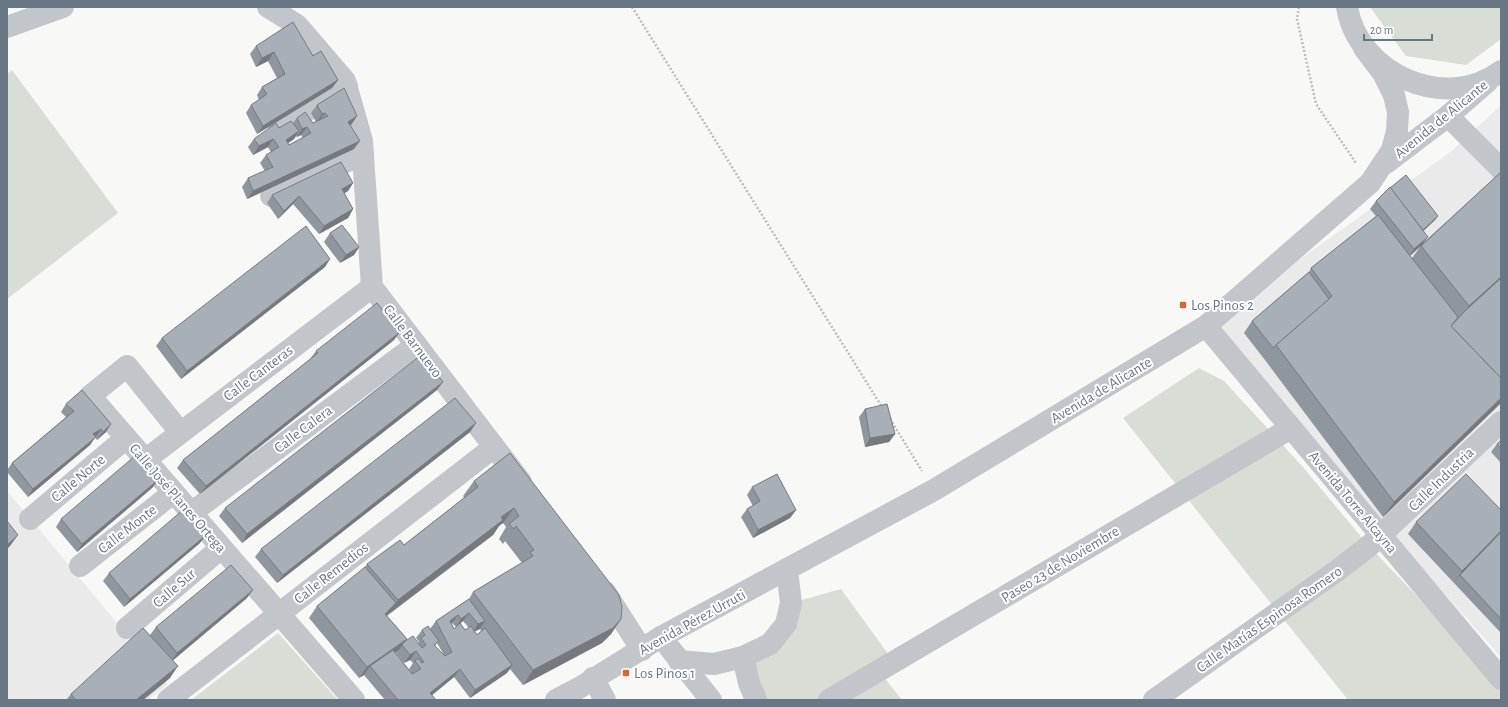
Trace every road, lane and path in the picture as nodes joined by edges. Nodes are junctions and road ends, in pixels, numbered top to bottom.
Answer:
1 (63, 7) edge
2 (268, 7) edge
3 (632, 7) edge
4 (1300, 7) edge
5 (1346, 7) edge
6 (7, 27) edge
7 (1364, 48) junction
8 (1499, 72) edge
9 (346, 86) junction
10 (1448, 116) junction
11 (279, 127) edge
12 (363, 154) junction
13 (1383, 165) junction
14 (1501, 169) edge
15 (1370, 183) junction
16 (270, 196) dead end
17 (372, 288) junction
18 (1206, 326) junction
19 (416, 345) junction
20 (883, 409) edge
21 (887, 416) edge
22 (1501, 422) edge
23 (1291, 428) junction
24 (180, 432) junction
25 (126, 438) junction
26 (494, 447) junction
27 (145, 460) junction
28 (934, 490) junction
29 (174, 493) junction
30 (535, 500) edge
31 (191, 513) junction
32 (30, 519) dead end
33 (1381, 536) junction
34 (221, 548) junction
35 (80, 566) dead end
36 (787, 570) junction
37 (591, 573) edge
38 (279, 614) junction
39 (127, 628) dead end
40 (660, 638) junction
41 (642, 650) junction
42 (743, 657) junction
43 (679, 661) junction
44 (1498, 668) edge
45 (593, 678) junction
46 (168, 700) edge
47 (354, 700) edge
48 (556, 700) edge
49 (605, 700) edge
50 (711, 700) edge
51 (756, 700) edge
52 (829, 700) edge
53 (1154, 700) edge

1 - 6 street
2 - 9 street
3 - 20 path
4 - 15 path
5 - 7 street
7 - 8 street
7 - 13 street, Avenida de Alicante
8 - 10 street, Avenida de Alicante
9 - 11 street
9 - 12 street
10 - 13 street, Avenida de Alicante
10 - 14 street
12 - 16 street
12 - 17 street
13 - 15 street, Avenida de Alicante
15 - 18 street, Avenida de Alicante
17 - 19 street, Calle Barnuevo
17 - 24 street, Calle Canteras
18 - 23 street, Avenida Torre Alcayna
18 - 28 street, Avenida de Alicante
19 - 26 street, Calle Barnuevo
19 - 31 street, Calle Calera
21 - 28 path
22 - 33 street, Calle Industria
23 - 33 street, Avenida Torre Alcayna
23 - 52 street, Paseo 23 de Noviembre
24 - 25 street, Calle José Planes Ortega
24 - 27 street, Calle Canteras
25 - 27 street, Calle José Planes Ortega
25 - 32 street, Calle Norte
26 - 30 street, Calle Barnuevo
26 - 38 street, Calle Remedios
27 - 29 street, Calle José Planes Ortega
28 - 36 street, Avenida de Alicante
29 - 31 street, Calle José Planes Ortega
29 - 35 street, Calle Monte
31 - 34 street, Calle José Planes Ortega
33 - 44 street, Avenida Torre Alcayna
33 - 53 street, Calle Matías Espinosa Romero
34 - 38 street, Calle José Planes Ortega
34 - 39 street, Calle Sur
36 - 40 street, Avenida Pérez Urruti
36 - 42 street
37 - 41 street
38 - 46 street, Calle Remedios
38 - 47 street, Calle José Planes Ortega
40 - 41 street, Avenida Pérez Urruti
40 - 43 street
41 - 45 street, Avenida Pérez Urruti
42 - 43 street
42 - 51 street
43 - 50 street
45 - 48 street, Avenida Pérez Urruti
45 - 49 street

